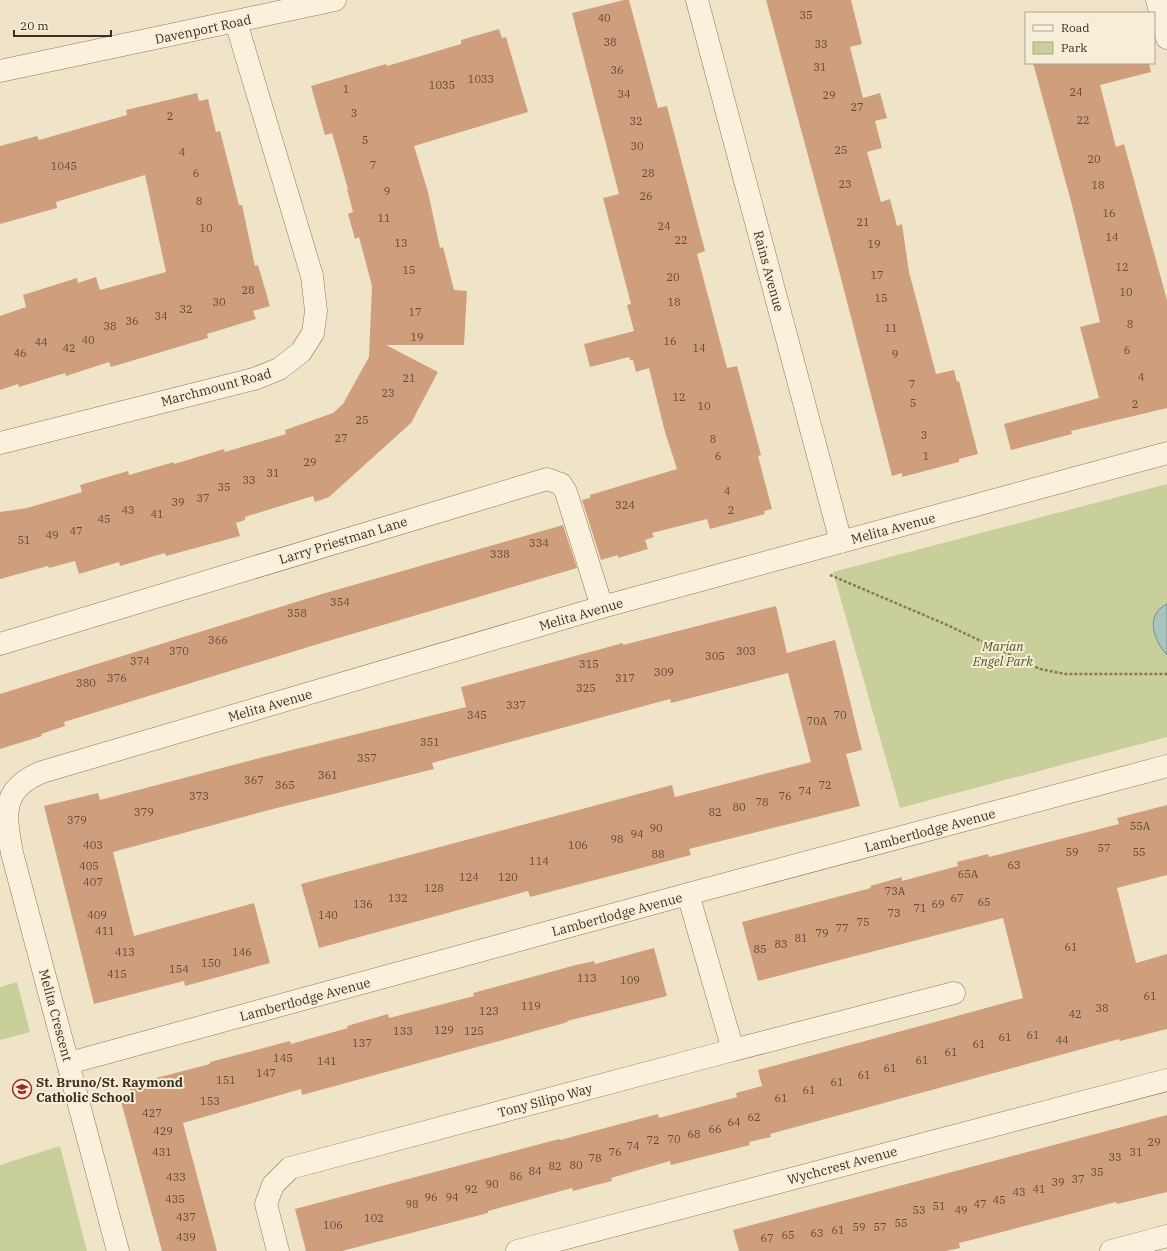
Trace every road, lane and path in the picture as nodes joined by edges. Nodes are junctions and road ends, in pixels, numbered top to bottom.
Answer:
1 (335, 0) edge
2 (697, 0) edge
3 (1157, 0) edge
4 (236, 22) junction
5 (1167, 38) edge
6 (0, 71) edge
7 (0, 443) edge
8 (1167, 453) edge
9 (841, 542) junction
10 (827, 574) dead end
11 (602, 607) junction
12 (0, 644) edge
13 (1167, 674) edge
14 (1167, 766) edge
15 (8, 802) joint
16 (688, 894) junction
17 (954, 993) dead end
18 (733, 1050) junction
19 (69, 1063) junction
20 (1167, 1080) edge
21 (1167, 1236) edge
22 (118, 1251) edge
23 (278, 1251) edge
24 (517, 1251) edge
25 (1111, 1251) edge

1 - 4 street, Davenport Road
2 - 9 street, Rains Avenue
3 - 5 street
4 - 6 street, Davenport Road
4 - 7 street, Marchmount Road
8 - 9 street, Melita Avenue
9 - 11 street, Melita Avenue
10 - 13 path
11 - 12 street, Larry Priestman Lane
11 - 15 street, Melita Avenue
14 - 16 street, Lambertlodge Avenue
15 - 19 street, Melita Crescent
16 - 18 street
16 - 19 street, Lambertlodge Avenue
17 - 18 street, Tony Silipo Way
18 - 23 street, Tony Silipo Way
19 - 22 street, Melita Crescent
20 - 24 street, Wychcrest Avenue
21 - 25 street

